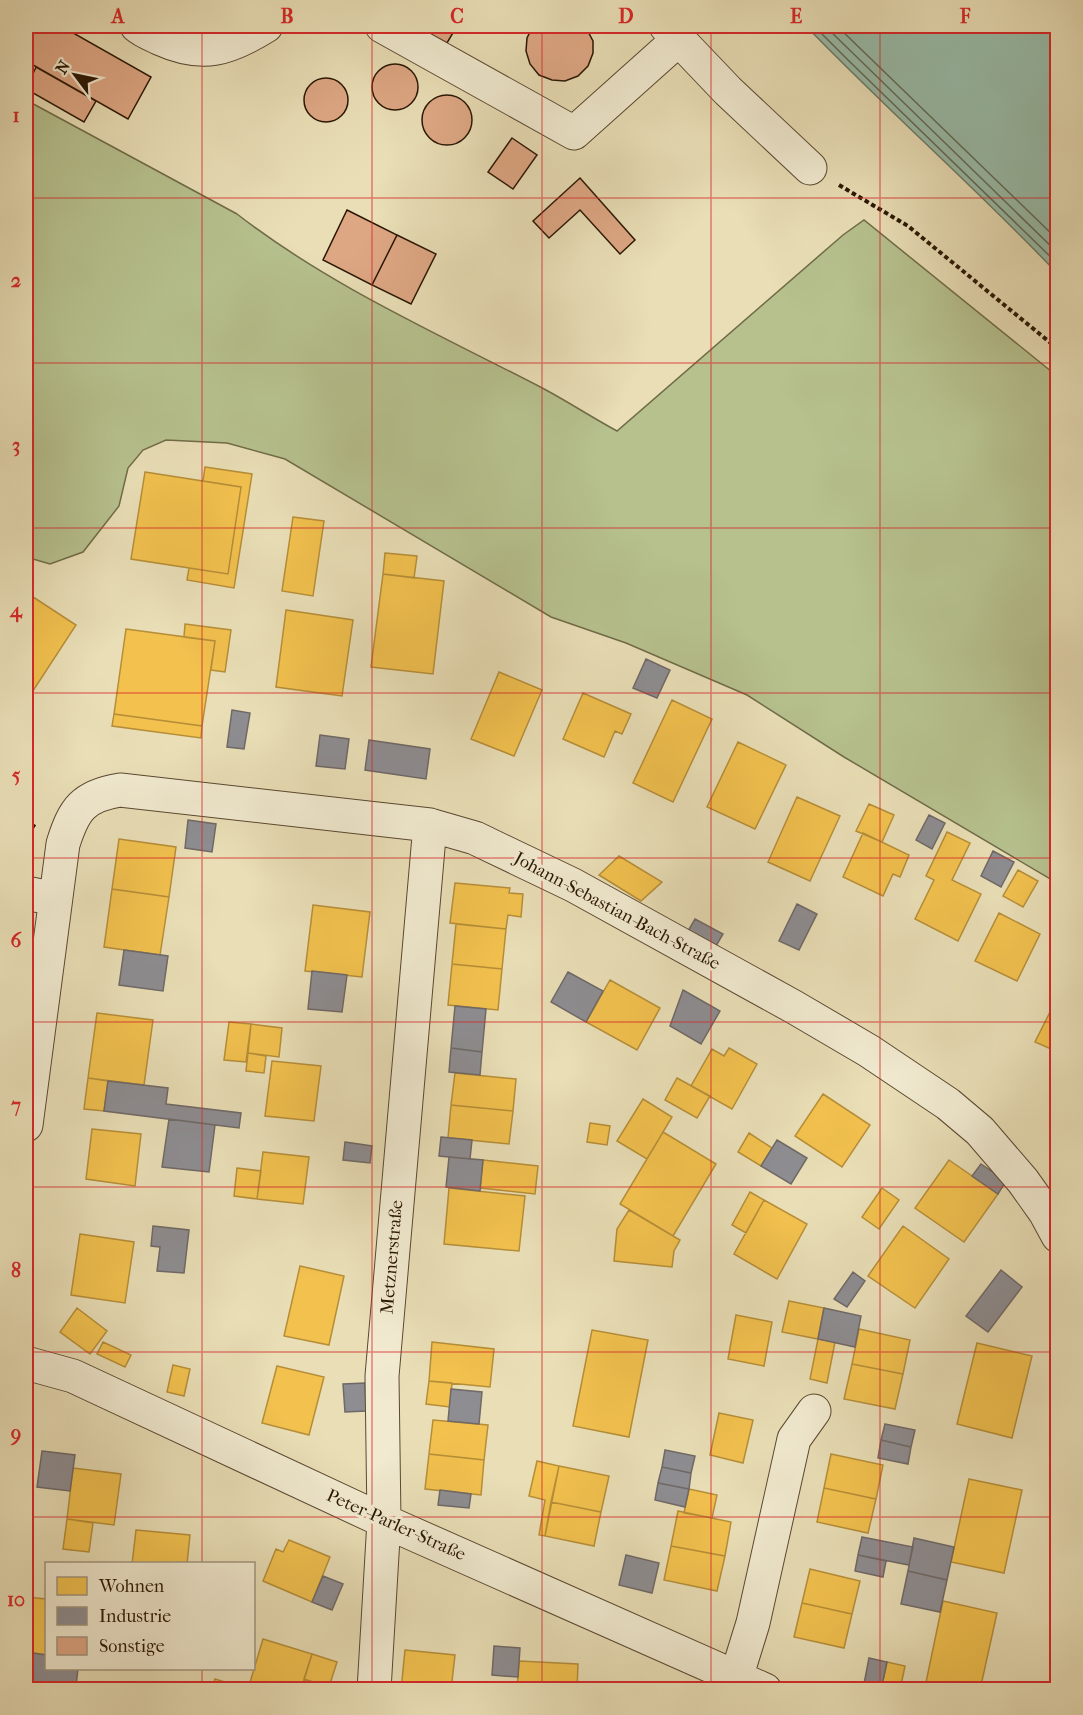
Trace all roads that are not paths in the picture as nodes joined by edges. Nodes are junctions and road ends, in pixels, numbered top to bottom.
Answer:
1 (137, 26) edge
2 (266, 26) edge
3 (382, 26) edge
4 (673, 32) edge
5 (810, 168) road end
6 (430, 825) junction
7 (40, 896) edge
8 (26, 1125) edge
9 (1058, 1236) edge
10 (26, 1363) edge
11 (814, 1411) dead end
12 (384, 1521) junction
13 (751, 1684) edge
14 (374, 1689) edge

1 - 2 street
3 - 4 street
4 - 5 street
6 - 7 street, Johann-Sebastian-Bach-Straße
6 - 9 street, Johann-Sebastian-Bach-Straße
6 - 12 street, Metznerstraße
7 - 8 street
10 - 12 street, Peter-Parler-Straße
11 - 13 street
12 - 13 street, Peter-Parler-Straße
12 - 14 street, Metznerstraße

